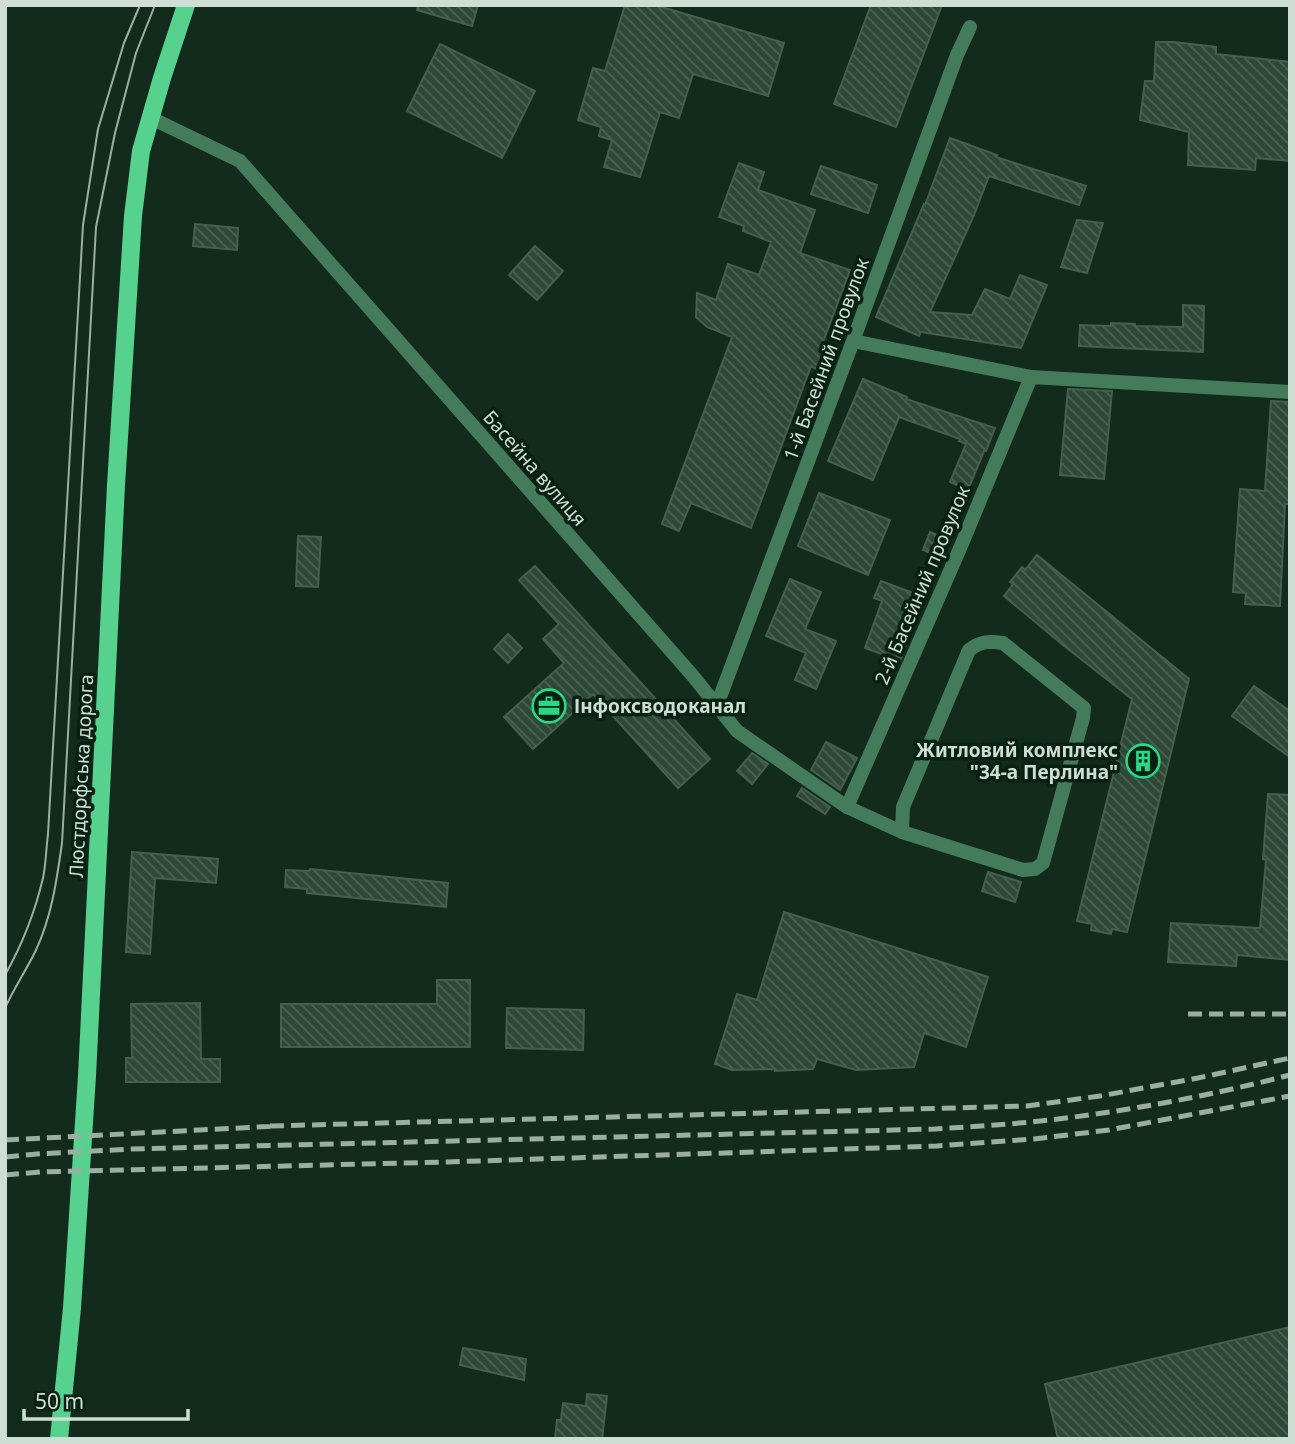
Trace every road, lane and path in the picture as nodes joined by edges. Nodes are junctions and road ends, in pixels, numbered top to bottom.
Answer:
1 (186, 5) edge
2 (970, 26) dead end
3 (151, 118) junction
4 (853, 341) junction
5 (1031, 377) junction
6 (1290, 392) edge
7 (717, 705) junction
8 (847, 807) junction
9 (902, 832) junction
10 (59, 1439) edge

1 - 3 main road, Люстдорфська дорога
2 - 4 street, 1-й Басейний провулок
3 - 7 street, Басейна вулиця
3 - 10 main road, Люстдорфська дорога
4 - 5 street
4 - 7 street, 1-й Басейний провулок
5 - 6 street
5 - 8 street, 2-й Басейний провулок
7 - 8 street, Басейна вулиця
8 - 9 street, Басейна вулиця
9 - 9 street, Басейна вулиця

